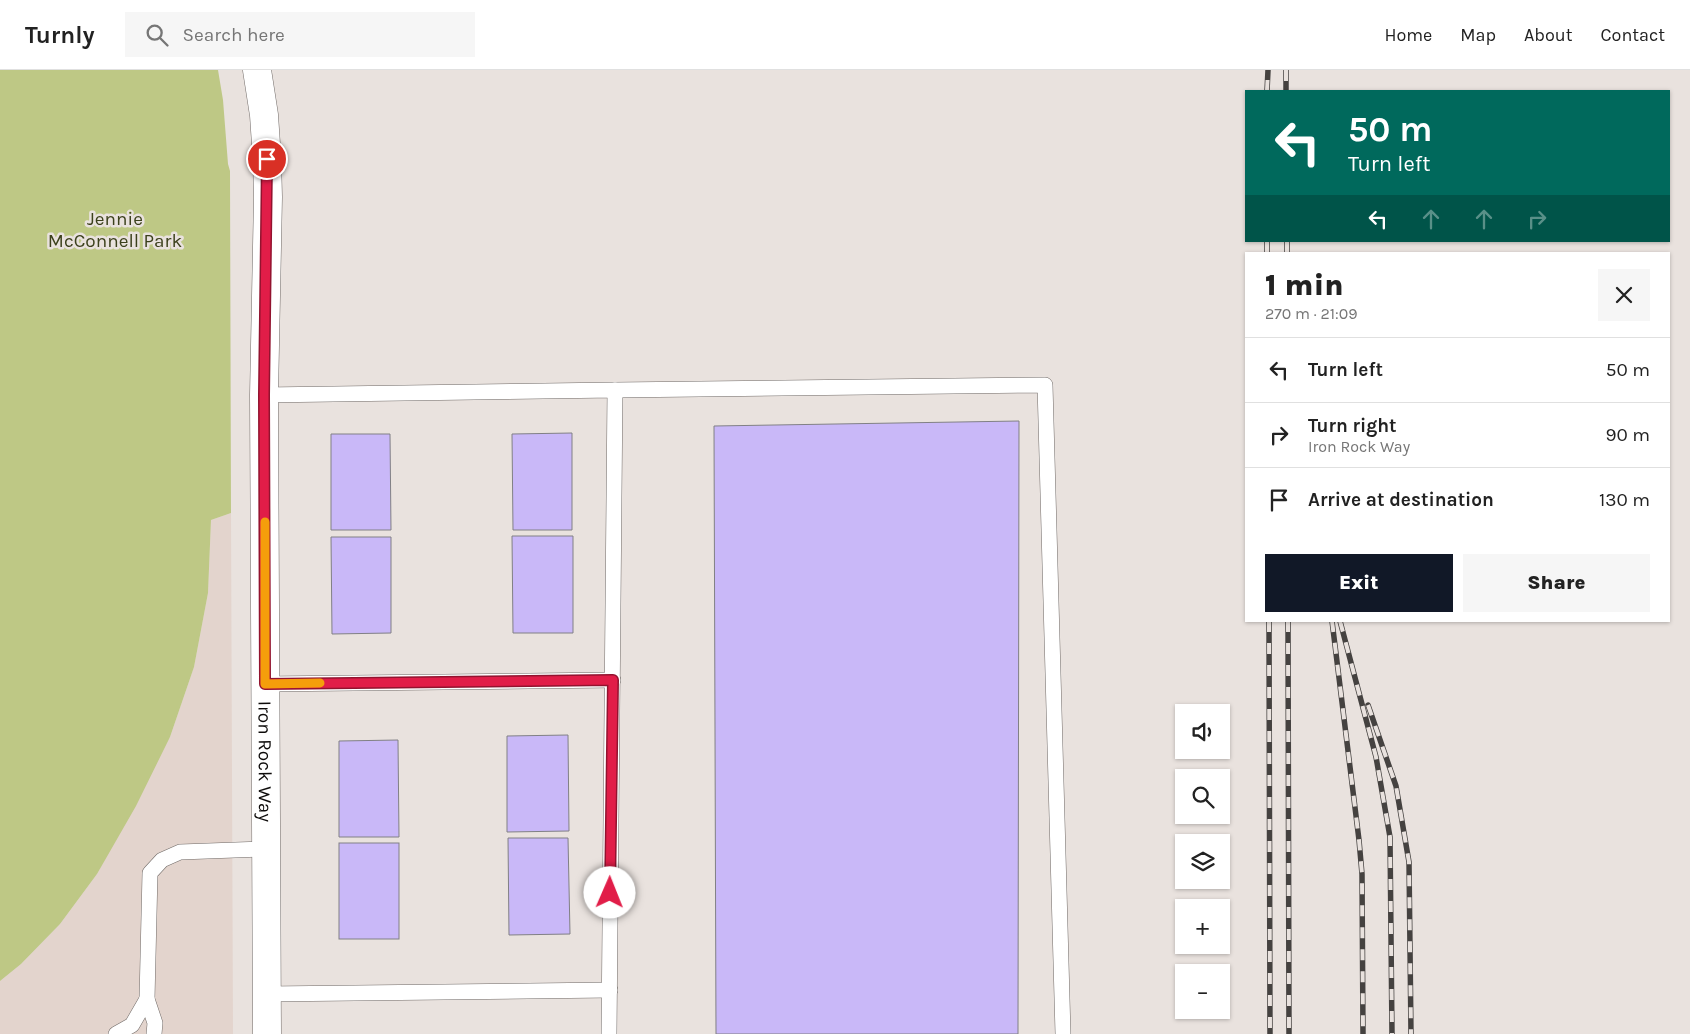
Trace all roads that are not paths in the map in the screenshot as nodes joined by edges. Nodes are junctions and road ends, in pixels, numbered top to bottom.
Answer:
1 (257, 70) edge
2 (615, 390) junction
3 (264, 395) junction
4 (613, 680) junction
5 (265, 684) junction
6 (266, 849) junction
7 (610, 990) junction
8 (267, 994) junction
9 (147, 999) junction
10 (116, 1034) edge
11 (154, 1034) edge
12 (267, 1034) edge
13 (609, 1034) edge
14 (1063, 1034) edge

1 - 3 street, Iron Rock Way
2 - 3 lane
2 - 4 lane
2 - 14 lane
3 - 5 street, Iron Rock Way
4 - 5 lane
4 - 7 lane
5 - 6 street, Iron Rock Way
6 - 8 street, Iron Rock Way
6 - 9 lane
7 - 8 lane
7 - 13 lane
8 - 12 street, Iron Rock Way
9 - 10 lane
9 - 11 lane

